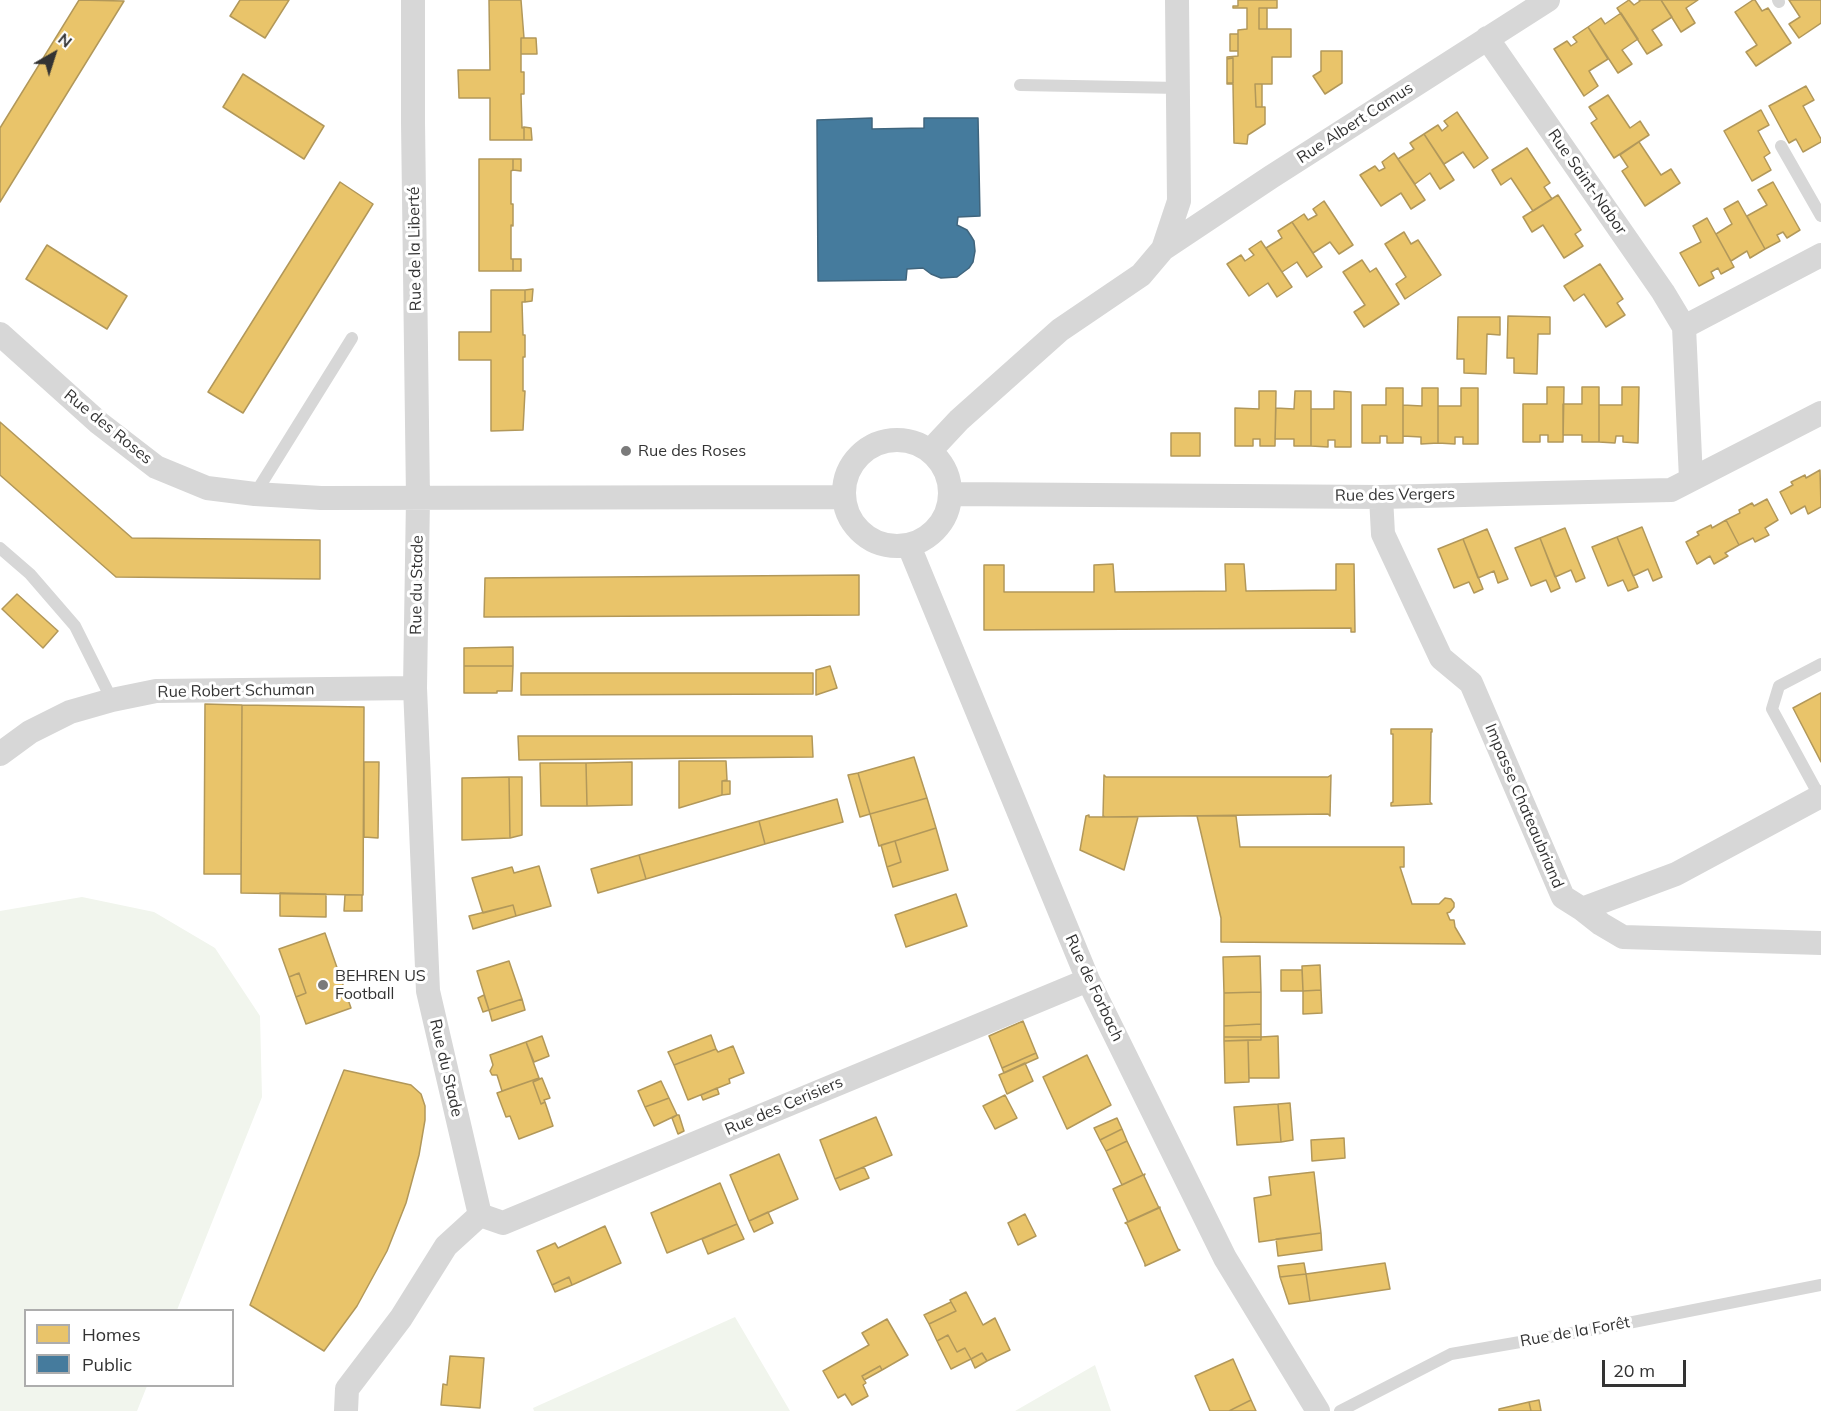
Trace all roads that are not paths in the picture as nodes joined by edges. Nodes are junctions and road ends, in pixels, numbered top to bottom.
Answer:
1 (413, 0) edge
2 (1178, 0) edge
3 (1548, 0) edge
4 (1487, 38) junction
5 (1020, 85) dead end
6 (1179, 88) junction
7 (1781, 146) dead end
8 (1821, 216) edge
9 (1163, 249) junction
10 (1821, 255) edge
11 (1684, 327) junction
12 (0, 334) edge
13 (352, 338) dead end
14 (1821, 413) edge
15 (930, 452) junction
16 (1691, 479) junction
17 (255, 494) junction
18 (951, 494) junction
19 (1382, 496) junction
20 (844, 497) junction
21 (418, 498) junction
22 (909, 546) junction
23 (0, 548) edge
24 (1821, 664) edge
25 (415, 688) junction
26 (112, 700) junction
27 (0, 754) edge
28 (1820, 798) edge
29 (1582, 909) junction
30 (1821, 943) edge
31 (1088, 980) junction
32 (480, 1215) junction
33 (1821, 1285) edge
34 (346, 1411) edge
35 (1318, 1411) edge
36 (1340, 1411) edge

1 - 21 street, Rue de la Liberté
2 - 6 street
3 - 4 street, Rue Albert Camus
4 - 9 street, Rue Albert Camus
4 - 11 street, Rue Saint-Nabor
5 - 6 lane
6 - 9 street
7 - 8 lane
9 - 15 street
10 - 11 street
11 - 16 street, Rue Saint-Nabor
12 - 17 street, Rue des Roses
13 - 17 lane
14 - 16 street, Rue des Vergers
15 - 18 street
15 - 20 street
16 - 19 street, Rue des Vergers
17 - 21 street, Rue des Roses
18 - 19 street, Rue des Vergers
18 - 22 street
19 - 29 street, Impasse Chateaubriand
20 - 21 street, Rue des Roses
20 - 22 street
21 - 25 street, Rue du Stade
22 - 31 street, Rue de Forbach
23 - 26 lane
24 - 28 lane
25 - 26 street, Rue Robert Schuman
25 - 32 street, Rue du Stade
26 - 27 street, Rue Robert Schuman
28 - 29 street
29 - 30 street, Impasse Chateaubriand
31 - 32 street, Rue des Cerisiers
31 - 35 street, Rue de Forbach
32 - 34 street
33 - 36 lane, Rue de la Forêt

